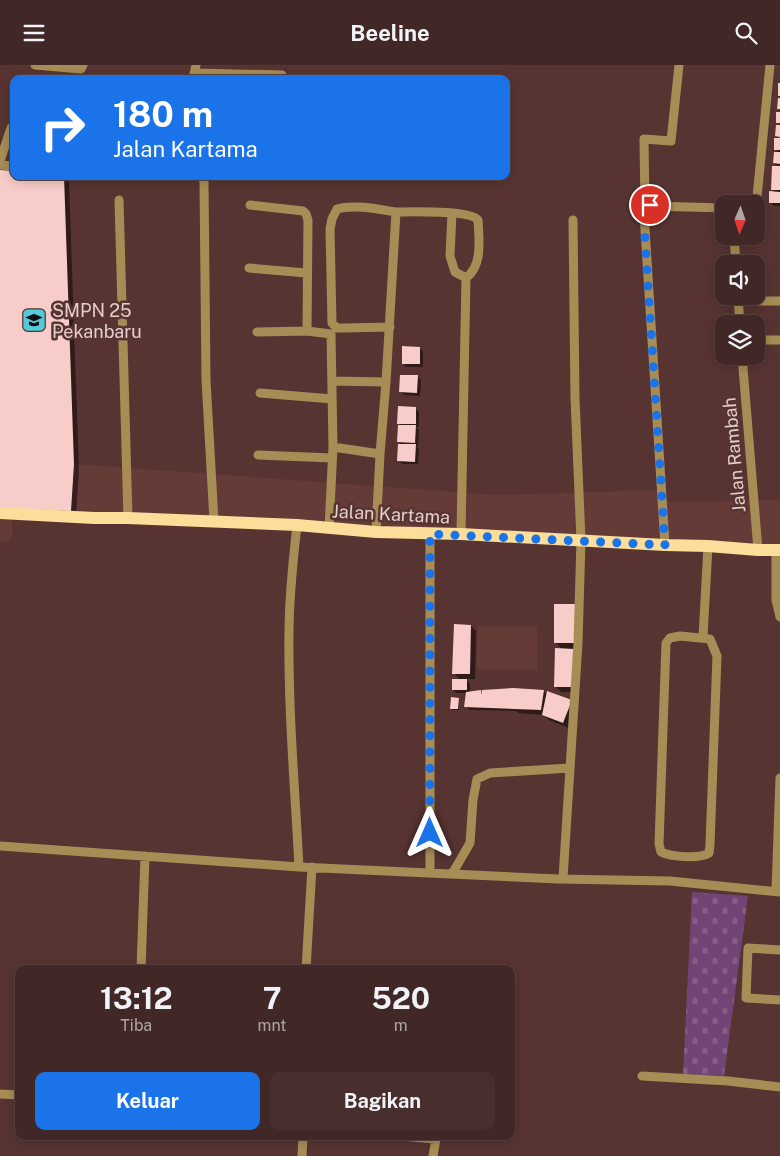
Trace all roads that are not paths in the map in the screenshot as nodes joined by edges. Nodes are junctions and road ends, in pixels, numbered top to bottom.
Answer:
1 (35, 65) edge
2 (82, 65) edge
3 (679, 65) edge
4 (770, 65) edge
5 (49, 66) edge
6 (194, 72) edge
7 (282, 75) dead end
8 (10, 131) edge
9 (0, 161) edge
10 (203, 180) edge
11 (757, 195) edge
12 (119, 200) dead end
13 (250, 205) dead end
14 (645, 208) junction
15 (715, 208) edge
16 (396, 212) junction
17 (452, 213) junction
18 (573, 220) dead end
19 (249, 268) dead end
20 (306, 273) junction
21 (466, 278) junction
22 (765, 300) edge
23 (780, 301) edge
24 (390, 327) junction
25 (307, 331) junction
26 (257, 332) dead end
27 (765, 340) edge
28 (780, 340) edge
29 (743, 365) edge
30 (332, 381) junction
31 (386, 382) junction
32 (260, 393) dead end
33 (332, 399) junction
34 (333, 447) junction
35 (380, 454) junction
36 (258, 455) dead end
37 (332, 458) junction
38 (0, 513) edge
39 (128, 518) junction
40 (214, 521) junction
41 (297, 525) junction
42 (329, 529) junction
43 (376, 532) junction
44 (430, 534) junction
45 (461, 534) junction
46 (581, 540) junction
47 (665, 545) junction
48 (708, 546) junction
49 (778, 549) edge
50 (758, 550) junction
51 (780, 617) edge
52 (703, 637) junction
53 (570, 768) junction
54 (780, 778) edge
55 (0, 846) edge
56 (145, 856) junction
57 (298, 867) junction
58 (312, 867) junction
59 (430, 873) junction
60 (452, 875) junction
61 (563, 878) junction
62 (778, 892) edge
63 (780, 949) edge
64 (140, 965) edge
65 (306, 965) edge
66 (780, 1000) edge
67 (642, 1076) dead end
68 (780, 1087) edge
69 (0, 1094) edge
70 (15, 1095) edge
71 (302, 1140) edge
72 (436, 1140) edge
73 (302, 1156) edge
74 (433, 1156) edge

1 - 5 street
2 - 5 street
3 - 14 street
4 - 11 street
6 - 7 street
8 - 9 street
10 - 40 street
12 - 39 street
13 - 20 street
14 - 15 street
14 - 47 street
16 - 17 street
16 - 24 street
16 - 24 street
17 - 21 street
17 - 21 street
18 - 46 street
19 - 20 street
20 - 25 street
21 - 45 street
22 - 23 street
24 - 31 street
25 - 26 street
25 - 30 street
27 - 28 street
29 - 50 street, Jalan Rambah
30 - 31 street
30 - 33 street
31 - 35 street
32 - 33 street
33 - 34 street
34 - 35 street
34 - 37 street
35 - 43 street
36 - 37 street
37 - 42 street
38 - 39 main road, Jalan Kartama
39 - 40 main road, Jalan Kartama
40 - 41 main road, Jalan Kartama
41 - 42 main road, Jalan Kartama
41 - 57 street
42 - 43 main road, Jalan Kartama
43 - 44 main road, Jalan Kartama
44 - 45 main road, Jalan Kartama
44 - 59 street
45 - 46 main road, Jalan Kartama
46 - 47 main road, Jalan Kartama
46 - 53 street
47 - 48 main road, Jalan Kartama
48 - 50 main road, Jalan Kartama
48 - 52 street
49 - 50 main road, Jalan Kartama
49 - 51 street
52 - 52 street
53 - 60 street
53 - 61 street
54 - 62 street
55 - 56 street
56 - 57 street
56 - 64 street
57 - 58 street
58 - 59 street
58 - 65 street
59 - 60 street
60 - 61 street
61 - 62 street
63 - 66 street
67 - 68 street
69 - 70 street
71 - 73 street
72 - 74 street

